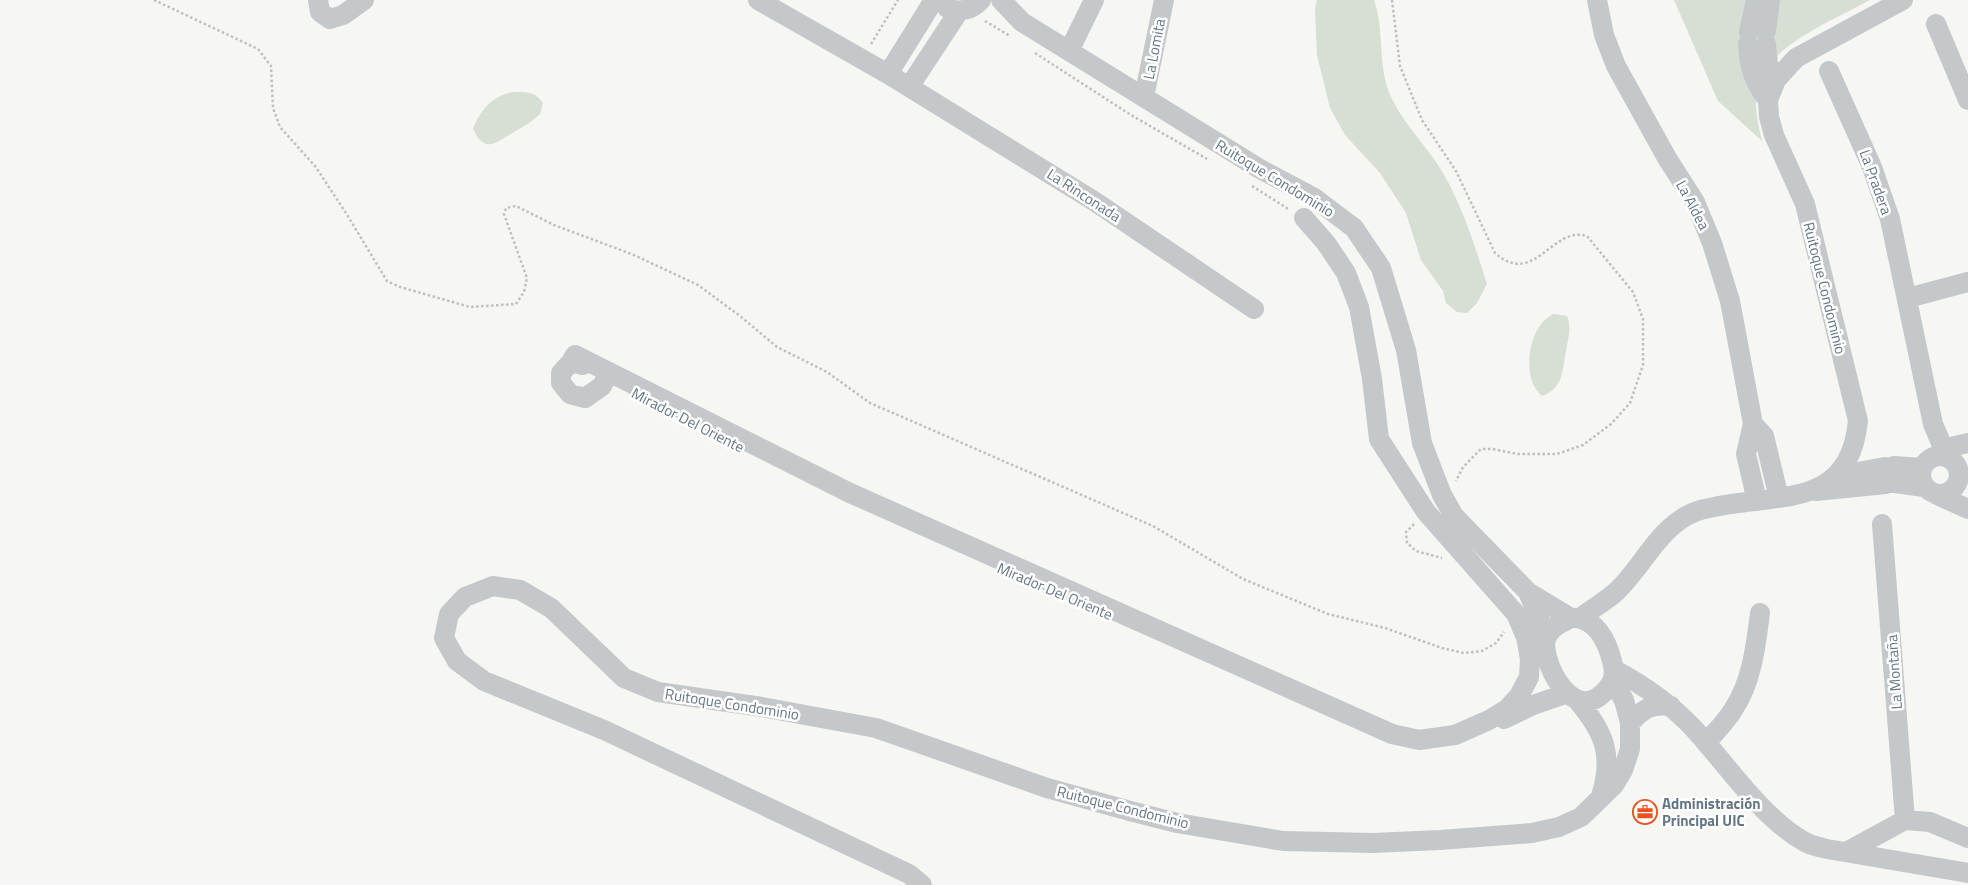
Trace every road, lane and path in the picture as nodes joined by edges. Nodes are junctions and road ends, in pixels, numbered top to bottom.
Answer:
1 (154, 0) edge
2 (318, 0) edge
3 (364, 0) edge
4 (758, 0) edge
5 (898, 0) edge
6 (934, 0) edge
7 (938, 0) edge
8 (1001, 0) edge
9 (1094, 0) edge
10 (1164, 0) edge
11 (1392, 0) edge
12 (1597, 0) edge
13 (1756, 0) edge
14 (1770, 0) edge
15 (1902, 0) edge
16 (974, 9) edge
17 (1936, 24) dead end
18 (1018, 30) junction
19 (1757, 38) junction
20 (1031, 50) dead end
21 (1069, 51) junction
22 (862, 60) junction
23 (1829, 71) dead end
24 (888, 74) junction
25 (1776, 80) junction
26 (909, 87) junction
27 (1144, 97) junction
28 (1768, 100) junction
29 (1968, 100) edge
30 (1212, 162) dead end
31 (1245, 182) dead end
32 (1304, 218) joint
33 (1968, 282) edge
34 (1908, 298) junction
35 (1254, 310) dead end
36 (572, 362) junction
37 (606, 378) junction
38 (1753, 424) junction
39 (1934, 424) junction
40 (1968, 443) edge
41 (1968, 447) edge
42 (1947, 458) junction
43 (1890, 475) junction
44 (1836, 476) junction
45 (1451, 478) dead end
46 (1926, 478) junction
47 (1956, 486) junction
48 (1814, 491) junction
49 (1779, 498) junction
50 (1757, 501) junction
51 (1968, 509) edge
52 (1426, 512) junction
53 (1882, 524) dead end
54 (1451, 560) dead end
55 (1617, 590) junction
56 (1528, 592) junction
57 (1760, 613) dead end
58 (1576, 618) junction
59 (1504, 632) dead end
60 (1600, 632) junction
61 (1547, 637) junction
62 (1547, 657) junction
63 (1614, 676) junction
64 (1572, 697) junction
65 (1671, 706) junction
66 (1512, 715) junction
67 (1630, 723) junction
68 (1706, 743) junction
69 (1600, 797) junction
70 (1905, 820) junction
71 (1968, 838) edge
72 (1848, 851) junction
73 (1968, 873) edge
74 (922, 885) edge

1 - 59 path
2 - 3 street
4 - 22 street, La Rinconada
5 - 22 path
6 - 24 street
7 - 16 street, Ruitoque Condominio
8 - 18 street, Ruitoque Condominio
9 - 21 street
10 - 27 street, La Lomita
11 - 45 path
12 - 38 street, La Aldea
13 - 19 street
14 - 19 street
15 - 25 street, Ruitoque Condominio
16 - 18 street, Ruitoque Condominio
16 - 18 path
16 - 26 street
17 - 29 street
18 - 21 street, Ruitoque Condominio
19 - 25 street
19 - 28 street, Ruitoque Condominio
20 - 30 path
21 - 27 street, Ruitoque Condominio
22 - 24 street, La Rinconada
23 - 34 street, La Pradera
24 - 26 street, La Rinconada
25 - 28 street, Ruitoque Condominio
26 - 35 street, La Rinconada
27 - 56 street, Ruitoque Condominio
28 - 44 street, Ruitoque Condominio
31 - 32 path
32 - 52 street
33 - 34 street
34 - 39 street, La Pradera
36 - 37 street, Mirador Del Oriente
36 - 37 street
36 - 52 street
37 - 66 street, Mirador Del Oriente
38 - 49 street, La Aldea
38 - 50 street, La Aldea
39 - 42 street, La Pradera
39 - 46 street
40 - 42 street
41 - 42 street
42 - 46 street
42 - 47 street, La Pradera
43 - 44 street, Ruitoque Condominio
43 - 46 street, La Pradera
43 - 48 street, Ruitoque Condominio
44 - 48 street, Ruitoque Condominio
46 - 47 street, La Pradera
46 - 51 street, La Pradera
47 - 51 street, La Pradera
48 - 49 street, Ruitoque Condominio
49 - 50 street, Ruitoque Condominio
50 - 55 street, Ruitoque Condominio
52 - 54 path
53 - 70 street, La Montaña
55 - 58 street, Ruitoque Condominio
55 - 60 street, Ruitoque Condominio
56 - 58 street, Ruitoque Condominio
56 - 61 street, Ruitoque Condominio
57 - 68 street
58 - 60 street, Ruitoque Condominio
58 - 61 street, Ruitoque Condominio
60 - 63 street, Ruitoque Condominio
61 - 62 street, Ruitoque Condominio
62 - 64 street, Ruitoque Condominio
62 - 66 street, Ruitoque Condominio
63 - 64 street
63 - 65 street
63 - 67 street, Ruitoque Condominio
64 - 66 street
64 - 69 street, Ruitoque Condominio
65 - 67 street
65 - 68 street
67 - 69 street, Ruitoque Condominio
68 - 72 street
69 - 74 street, Ruitoque Condominio
70 - 71 street
70 - 72 street
72 - 73 street

